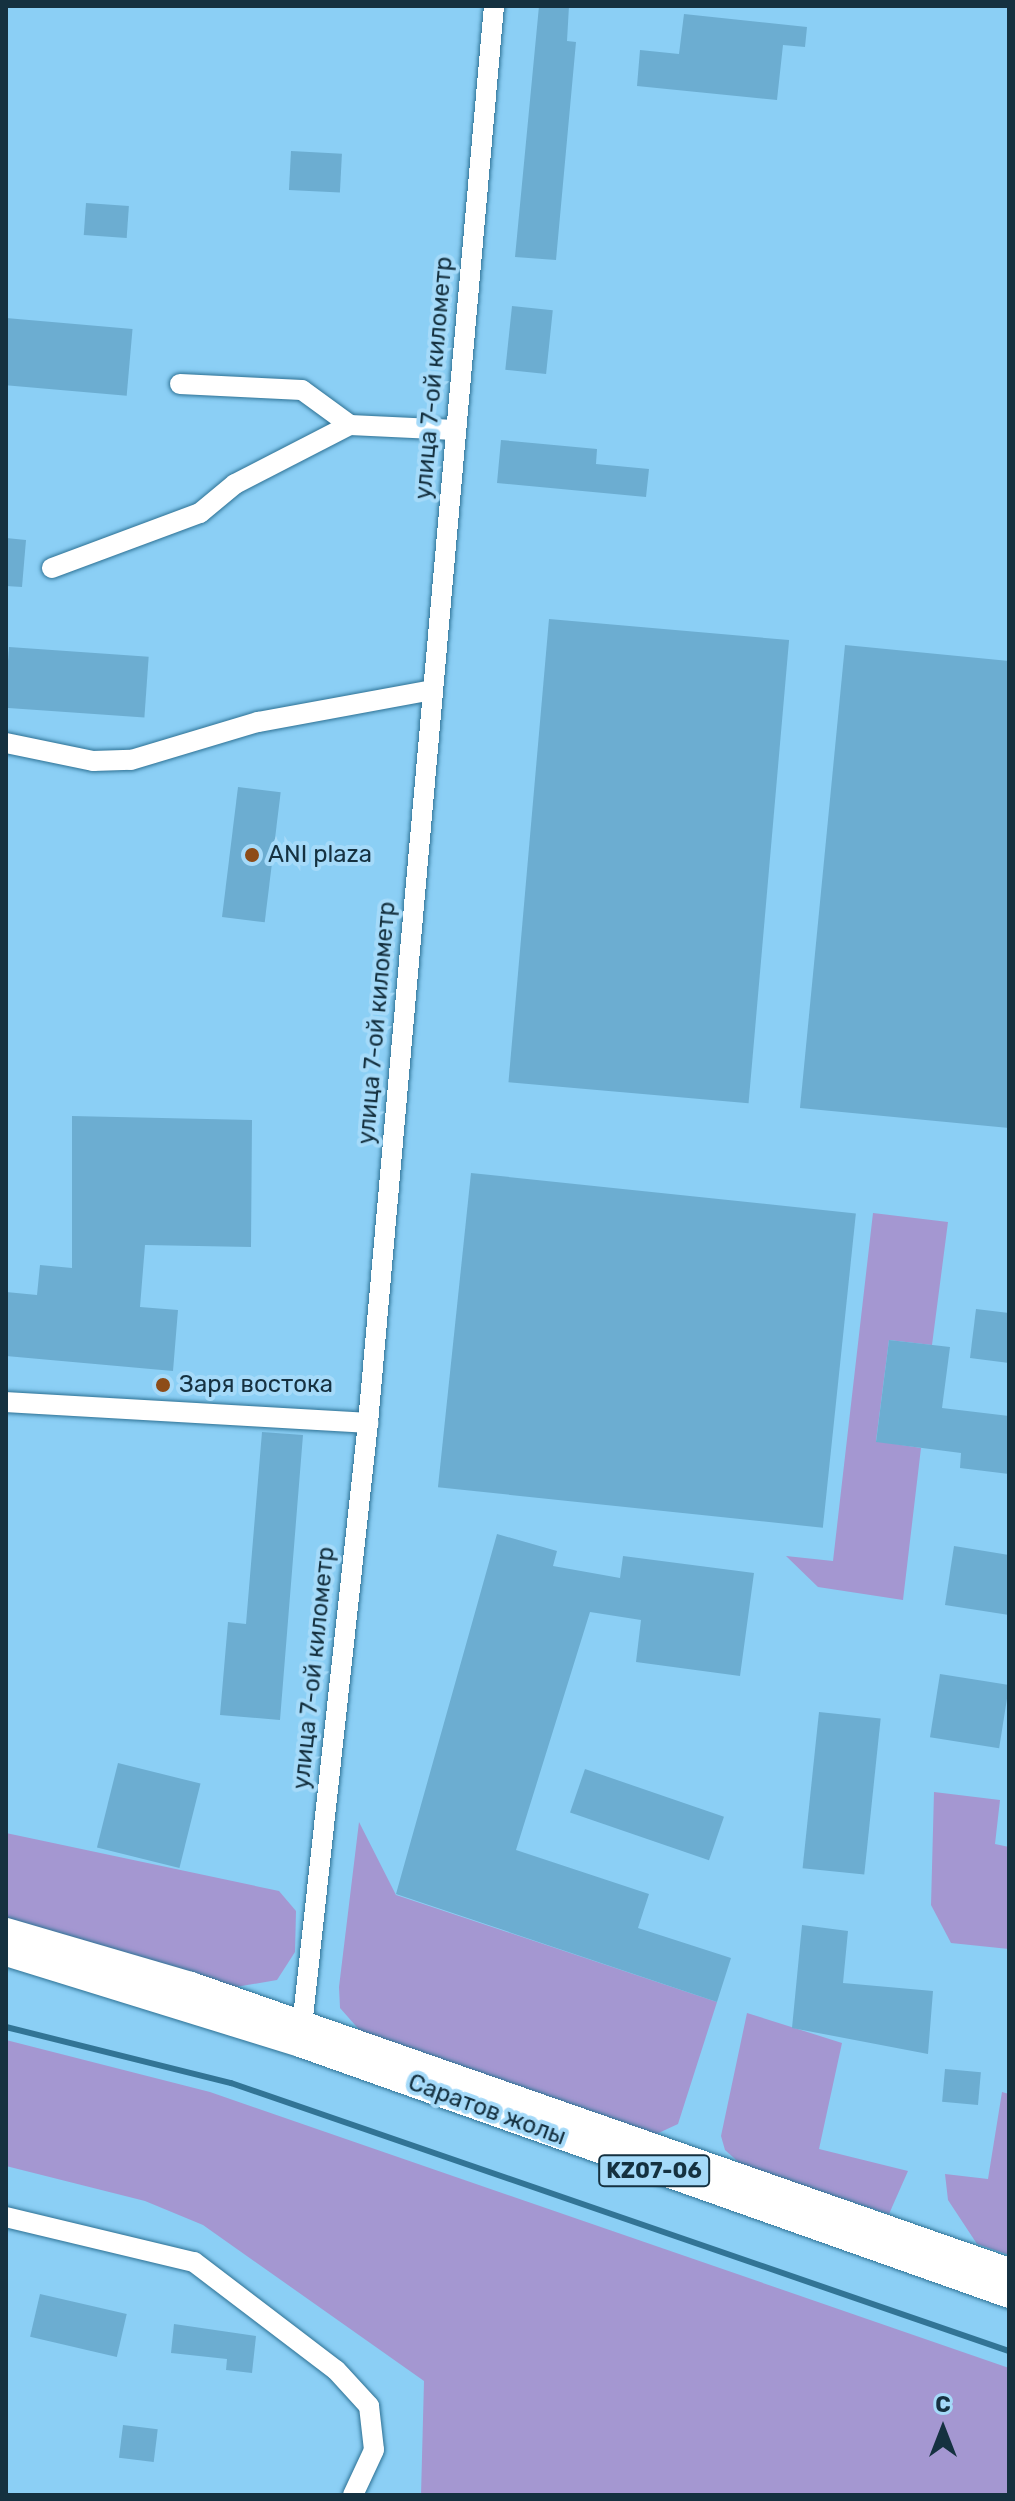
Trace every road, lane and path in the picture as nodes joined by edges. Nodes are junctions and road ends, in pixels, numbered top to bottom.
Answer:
1 (494, 6) edge
2 (180, 384) dead end
3 (350, 425) junction
4 (455, 430) junction
5 (52, 568) dead end
6 (432, 690) junction
7 (6, 743) edge
8 (6, 1402) edge
9 (368, 1423) junction
10 (6, 1931) edge
11 (6, 1953) edge
12 (301, 2034) junction
13 (682, 2169) junction
14 (6, 2217) edge
15 (1009, 2271) edge
16 (1009, 2295) edge
17 (353, 2495) edge

1 - 4 street, улица 7-ой километр
2 - 3 street
3 - 4 street
3 - 5 street
4 - 6 street, улица 7-ой километр
6 - 7 street
6 - 9 street, улица 7-ой километр
8 - 9 street
9 - 12 street, улица 7-ой километр
10 - 12 main road, Саратов жолы / KZ07-06
11 - 12 main road, Саратов жолы / KZ07-06
12 - 13 main road, Саратов жолы / KZ07-06
13 - 15 main road, Саратов жолы / KZ07-06
13 - 16 main road, Саратов жолы / KZ07-06
14 - 17 street

